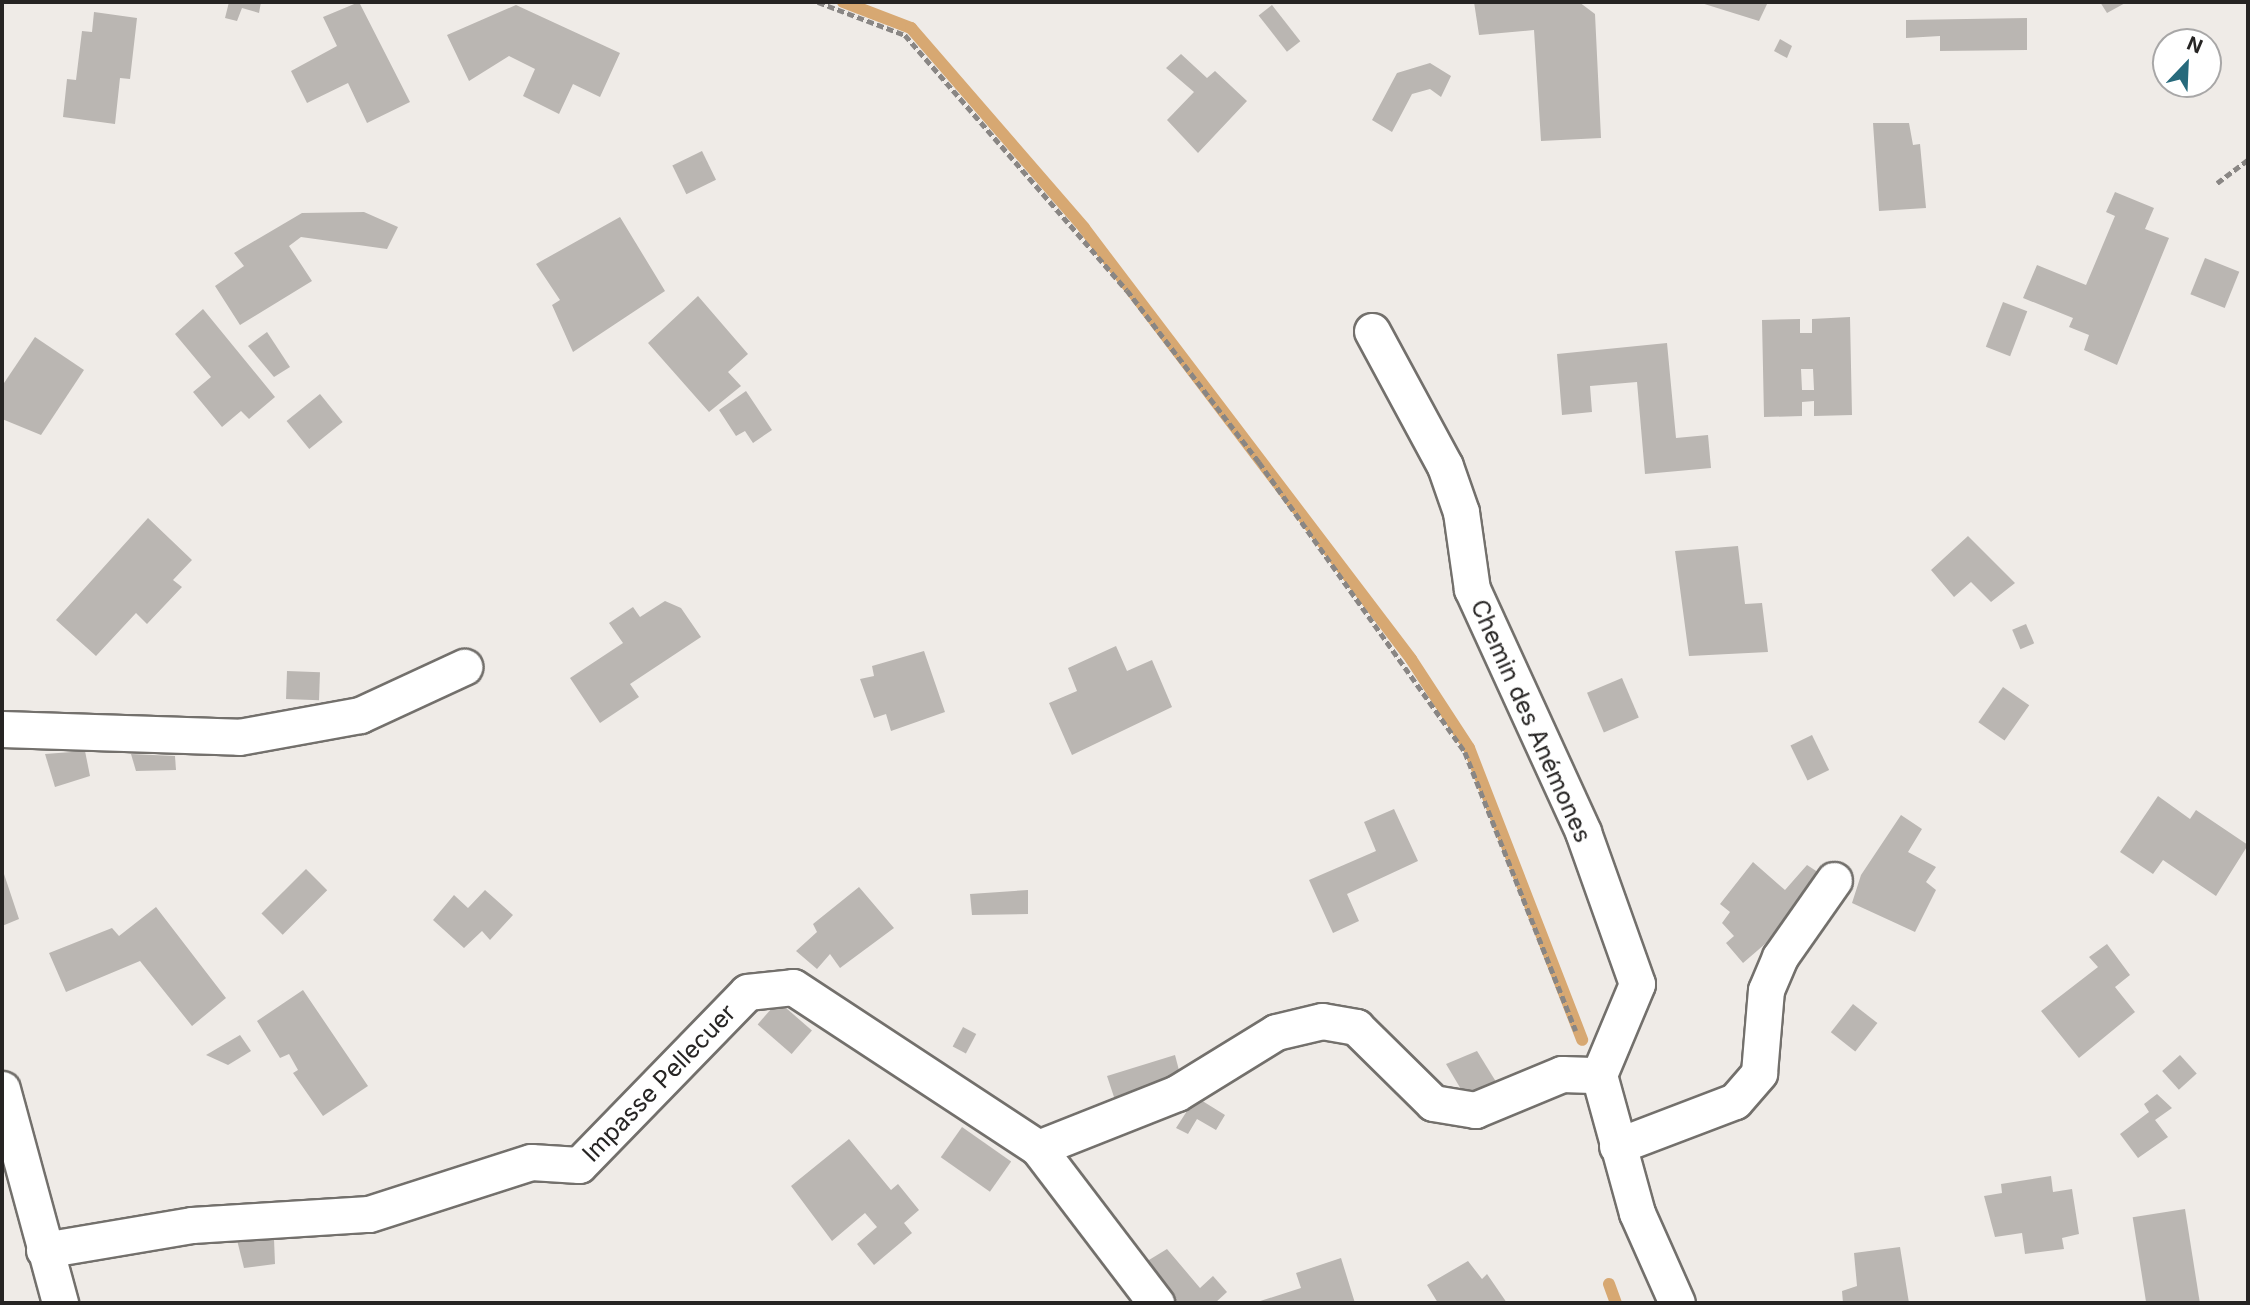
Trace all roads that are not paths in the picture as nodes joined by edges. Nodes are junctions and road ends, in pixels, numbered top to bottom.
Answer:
1 (1372, 331) dead end
2 (464, 667) dead end
3 (2, 729) edge
4 (1835, 880) dead end
5 (1599, 1075) junction
6 (2, 1088) edge
7 (1617, 1146) junction
8 (1038, 1149) junction
9 (44, 1250) junction
10 (60, 1303) edge
11 (1156, 1303) edge
12 (1677, 1303) edge

1 - 5 street, Chemin des Anémones
2 - 3 street
4 - 7 street
5 - 7 street
5 - 8 street
6 - 9 street
7 - 12 street
8 - 9 street, Impasse Pellecuer
8 - 11 street, Impasse Pellecuer
9 - 10 street

